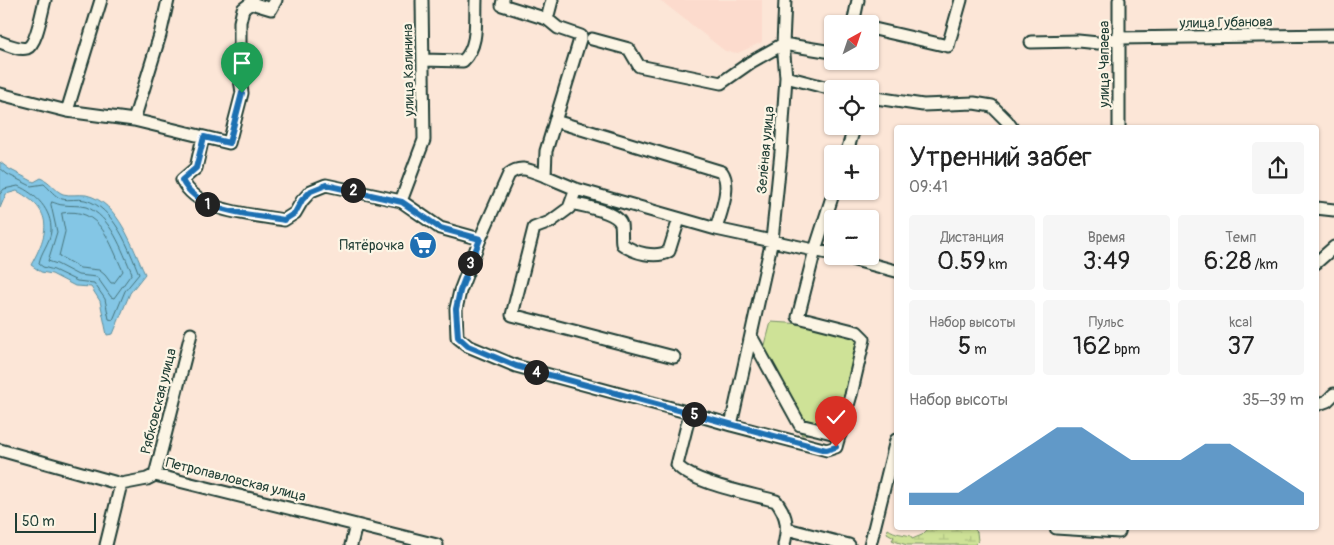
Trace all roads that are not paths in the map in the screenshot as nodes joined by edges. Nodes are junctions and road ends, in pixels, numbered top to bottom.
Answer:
1 (45, 0) edge
2 (101, 0) edge
3 (168, 0) edge
4 (276, 0) edge
5 (422, 0) edge
6 (476, 0) edge
7 (503, 0) edge
8 (552, 0) edge
9 (785, 0) edge
10 (858, 0) edge
11 (961, 0) edge
12 (1118, 0) edge
13 (855, 15) edge
14 (547, 19) junction
15 (879, 30) edge
16 (1334, 36) edge
17 (588, 38) junction
18 (1118, 38) junction
19 (0, 42) edge
20 (1031, 42) dead end
21 (783, 44) junction
22 (824, 51) edge
23 (423, 60) junction
24 (786, 76) junction
25 (824, 87) edge
26 (0, 94) edge
27 (879, 98) edge
28 (67, 111) junction
29 (134, 120) junction
30 (555, 121) junction
31 (1010, 125) edge
32 (1118, 125) edge
33 (204, 137) junction
34 (545, 176) junction
35 (576, 189) junction
36 (831, 200) edge
37 (402, 202) junction
38 (571, 203) junction
39 (1319, 208) edge
40 (1334, 210) edge
41 (679, 218) junction
42 (716, 229) junction
43 (480, 239) junction
44 (772, 240) junction
45 (1334, 247) edge
46 (815, 250) junction
47 (824, 252) edge
48 (1319, 260) edge
49 (874, 265) edge
50 (894, 270) edge
51 (191, 334) dead end
52 (751, 336) junction
53 (674, 357) dead end
54 (1334, 394) edge
55 (1319, 404) edge
56 (690, 413) junction
57 (731, 425) junction
58 (840, 435) junction
59 (894, 448) edge
60 (0, 450) edge
61 (155, 475) junction
62 (121, 484) junction
63 (356, 525) junction
64 (787, 529) junction
65 (1088, 530) edge
66 (1120, 530) edge
67 (106, 545) edge
68 (351, 545) edge
69 (437, 545) edge
70 (784, 545) edge
71 (849, 545) edge
72 (870, 545) edge

1 - 19 street
2 - 28 street
3 - 29 street
4 - 33 street
5 - 23 street, улица Калинина
6 - 23 street
7 - 14 street
8 - 14 street
9 - 21 street, Зелёная улица
10 - 13 street
11 - 15 street
12 - 18 street, улица Чапаева
14 - 17 street
16 - 18 street, улица Губанова
17 - 21 street
17 - 30 street
18 - 20 street, улица Губанова
18 - 32 street, улица Чапаева
21 - 22 street
21 - 24 street, Зелёная улица
23 - 37 street, улица Калинина
24 - 25 street
24 - 44 street, Зелёная улица
26 - 28 street
27 - 31 street
28 - 29 street
29 - 33 street
30 - 34 street
30 - 42 street
33 - 37 street
34 - 35 street
34 - 43 street
35 - 38 street
35 - 41 street
36 - 46 street
37 - 43 street
38 - 41 street
38 - 53 street
39 - 40 street
41 - 42 street
42 - 44 street
43 - 56 street
44 - 46 street
44 - 52 street, Зелёная улица
45 - 48 street
46 - 47 street
46 - 58 street
49 - 50 street
51 - 61 street, Рябковская улица
52 - 57 street, Зелёная улица
52 - 58 street
54 - 55 street
56 - 57 street
56 - 64 street
57 - 58 street
59 - 72 street
60 - 62 street, Петропавловская улица
61 - 62 street, Петропавловская улица
61 - 63 street, Петропавловская улица
62 - 67 street
63 - 68 street
63 - 69 street, Петропавловская улица
64 - 70 street
64 - 71 street
65 - 66 street

